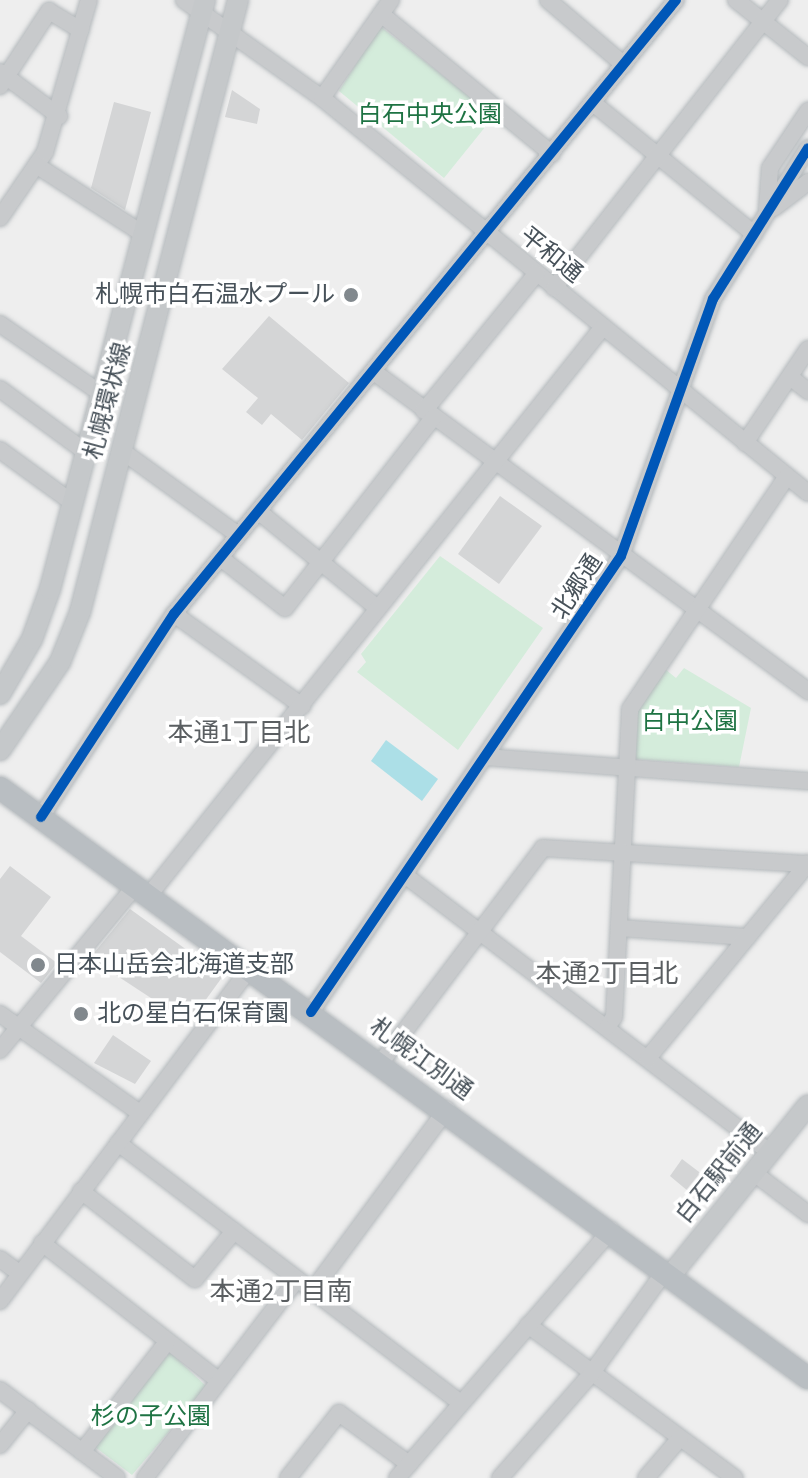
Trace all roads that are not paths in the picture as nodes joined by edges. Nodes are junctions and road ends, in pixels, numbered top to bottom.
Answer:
1 (89, 0) edge
2 (238, 0) edge
3 (391, 0) edge
4 (548, 0) edge
5 (676, 0) edge
6 (736, 0) edge
7 (780, 0) edge
8 (197, 3) edge
9 (381, 14) junction
10 (763, 22) junction
11 (81, 30) junction
12 (232, 30) junction
13 (808, 57) edge
14 (624, 65) junction
15 (2, 79) edge
16 (322, 98) junction
17 (593, 103) junction
18 (808, 111) edge
19 (59, 116) junction
20 (808, 148) edge
21 (552, 154) junction
22 (656, 155) junction
23 (36, 165) junction
24 (808, 182) edge
25 (767, 213) junction
26 (0, 218) edge
27 (143, 234) junction
28 (487, 234) junction
29 (754, 234) junction
30 (536, 274) junction
31 (554, 288) junction
32 (0, 324) edge
33 (603, 327) junction
34 (808, 349) edge
35 (374, 372) junction
36 (790, 377) junction
37 (0, 389) edge
38 (681, 390) junction
39 (808, 391) edge
40 (102, 394) junction
41 (428, 415) junction
42 (745, 443) junction
43 (0, 450) edge
44 (122, 451) junction
45 (87, 453) junction
46 (494, 463) junction
47 (787, 476) junction
48 (808, 493) edge
49 (73, 503) junction
50 (258, 511) junction
51 (238, 535) junction
52 (621, 556) junction
53 (222, 559) junction
54 (322, 560) junction
55 (375, 606) junction
56 (695, 608) junction
57 (174, 614) junction
58 (805, 684) edge
59 (0, 694) edge
60 (302, 706) junction
61 (0, 750) edge
62 (486, 757) junction
63 (627, 771) junction
64 (808, 781) edge
65 (0, 788) edge
66 (41, 817) junction
67 (622, 850) junction
68 (805, 872) edge
69 (406, 876) junction
70 (143, 889) junction
71 (620, 928) junction
72 (481, 932) junction
73 (748, 937) junction
74 (251, 967) junction
75 (311, 1012) junction
76 (0, 1014) edge
77 (18, 1027) junction
78 (607, 1027) junction
79 (0, 1050) edge
80 (648, 1058) junction
81 (382, 1061) junction
82 (808, 1105) edge
83 (447, 1109) junction
84 (140, 1113) junction
85 (118, 1143) junction
86 (770, 1152) junction
87 (754, 1173) junction
88 (81, 1191) junction
89 (808, 1214) edge
90 (611, 1230) junction
91 (234, 1231) junction
92 (42, 1243) junction
93 (0, 1259) edge
94 (19, 1273) junction
95 (668, 1273) junction
96 (297, 1279) junction
97 (313, 1290) junction
98 (0, 1301) edge
99 (528, 1325) junction
100 (167, 1342) junction
101 (591, 1374) junction
102 (808, 1378) edge
103 (219, 1381) junction
104 (0, 1390) edge
105 (460, 1403) junction
106 (28, 1410) junction
107 (680, 1438) junction
108 (0, 1445) edge
109 (82, 1452) junction
110 (409, 1464) junction
111 (724, 1475) edge
112 (117, 1478) edge
113 (145, 1478) edge
114 (288, 1478) edge
115 (397, 1478) edge
116 (500, 1478) edge
117 (646, 1478) edge

1 - 11 street
2 - 12 main road, 札幌環状線
3 - 9 street
4 - 14 street
5 - 14 street
6 - 10 street
7 - 10 street
8 - 12 street, 平和通
8 - 27 main road, 札幌環状線
9 - 16 street
9 - 21 street
10 - 13 street
10 - 22 street
11 - 15 street
11 - 19 street
12 - 16 street, 平和通
12 - 44 main road, 札幌環状線
14 - 17 street
15 - 19 street
16 - 28 street, 平和通
17 - 21 street
17 - 22 street
18 - 25 street
19 - 23 street
20 - 25 street, 北郷通
21 - 28 street
22 - 29 street
22 - 31 street
23 - 26 street
23 - 27 street
24 - 25 street
25 - 29 street, 北郷通
27 - 40 main road, 札幌環状線
28 - 30 street, 平和通
28 - 35 street
29 - 38 street, 北郷通
30 - 31 street, 平和通
30 - 41 street
31 - 33 street, 平和通
32 - 40 street
33 - 38 street, 平和通
33 - 46 street
34 - 36 street
35 - 41 street
35 - 50 street
36 - 39 street
36 - 42 street
37 - 45 street
38 - 42 street, 平和通
38 - 52 street, 北郷通
40 - 45 main road, 札幌環状線
41 - 46 street
41 - 54 street
42 - 47 street, 平和通
43 - 49 street
44 - 51 street
44 - 61 main road, 札幌環状線
45 - 49 main road, 札幌環状線
46 - 52 street
46 - 55 street
47 - 48 street, 平和通
47 - 56 street
49 - 59 main road, 札幌環状線
50 - 51 street
50 - 54 street
51 - 53 street
52 - 56 street
52 - 62 street, 北郷通
53 - 54 street
53 - 57 street
54 - 55 street
55 - 60 street
56 - 58 street
56 - 63 street
57 - 60 street
57 - 66 street
60 - 70 street
62 - 63 street
62 - 69 street, 北郷通
63 - 64 street
63 - 67 street
65 - 66 highway, 札幌江別通
66 - 70 highway, 札幌江別通
67 - 68 street
67 - 71 street
67 - 72 street
68 - 73 street
69 - 72 street
69 - 75 street, 北郷通
70 - 74 highway, 札幌江別通
70 - 77 street
71 - 73 street
71 - 78 street
72 - 78 street
72 - 81 street
73 - 80 street
74 - 75 highway, 札幌江別通
74 - 84 street
75 - 81 highway, 札幌江別通
76 - 77 street
77 - 79 street
77 - 84 street
78 - 80 street
80 - 86 street
81 - 83 highway, 札幌江別通
82 - 86 main road, 白石駅前通
83 - 90 highway, 札幌江別通
83 - 97 street
84 - 85 street
85 - 88 street
85 - 91 street
86 - 87 main road, 白石駅前通
87 - 89 street
87 - 95 main road, 白石駅前通
88 - 91 street
88 - 92 street
90 - 95 highway, 札幌江別通
90 - 99 street
91 - 96 street
92 - 94 street
92 - 100 street
93 - 94 street
94 - 98 street
95 - 101 street
95 - 102 highway, 札幌江別通
96 - 97 street
96 - 103 street
97 - 105 street
99 - 101 street
99 - 105 street
100 - 103 street
100 - 109 street
101 - 107 street
101 - 116 street
103 - 113 street
104 - 106 street
105 - 110 street
106 - 108 street
106 - 109 street
107 - 111 street
107 - 117 street
109 - 112 street
110 - 114 street
110 - 115 street

